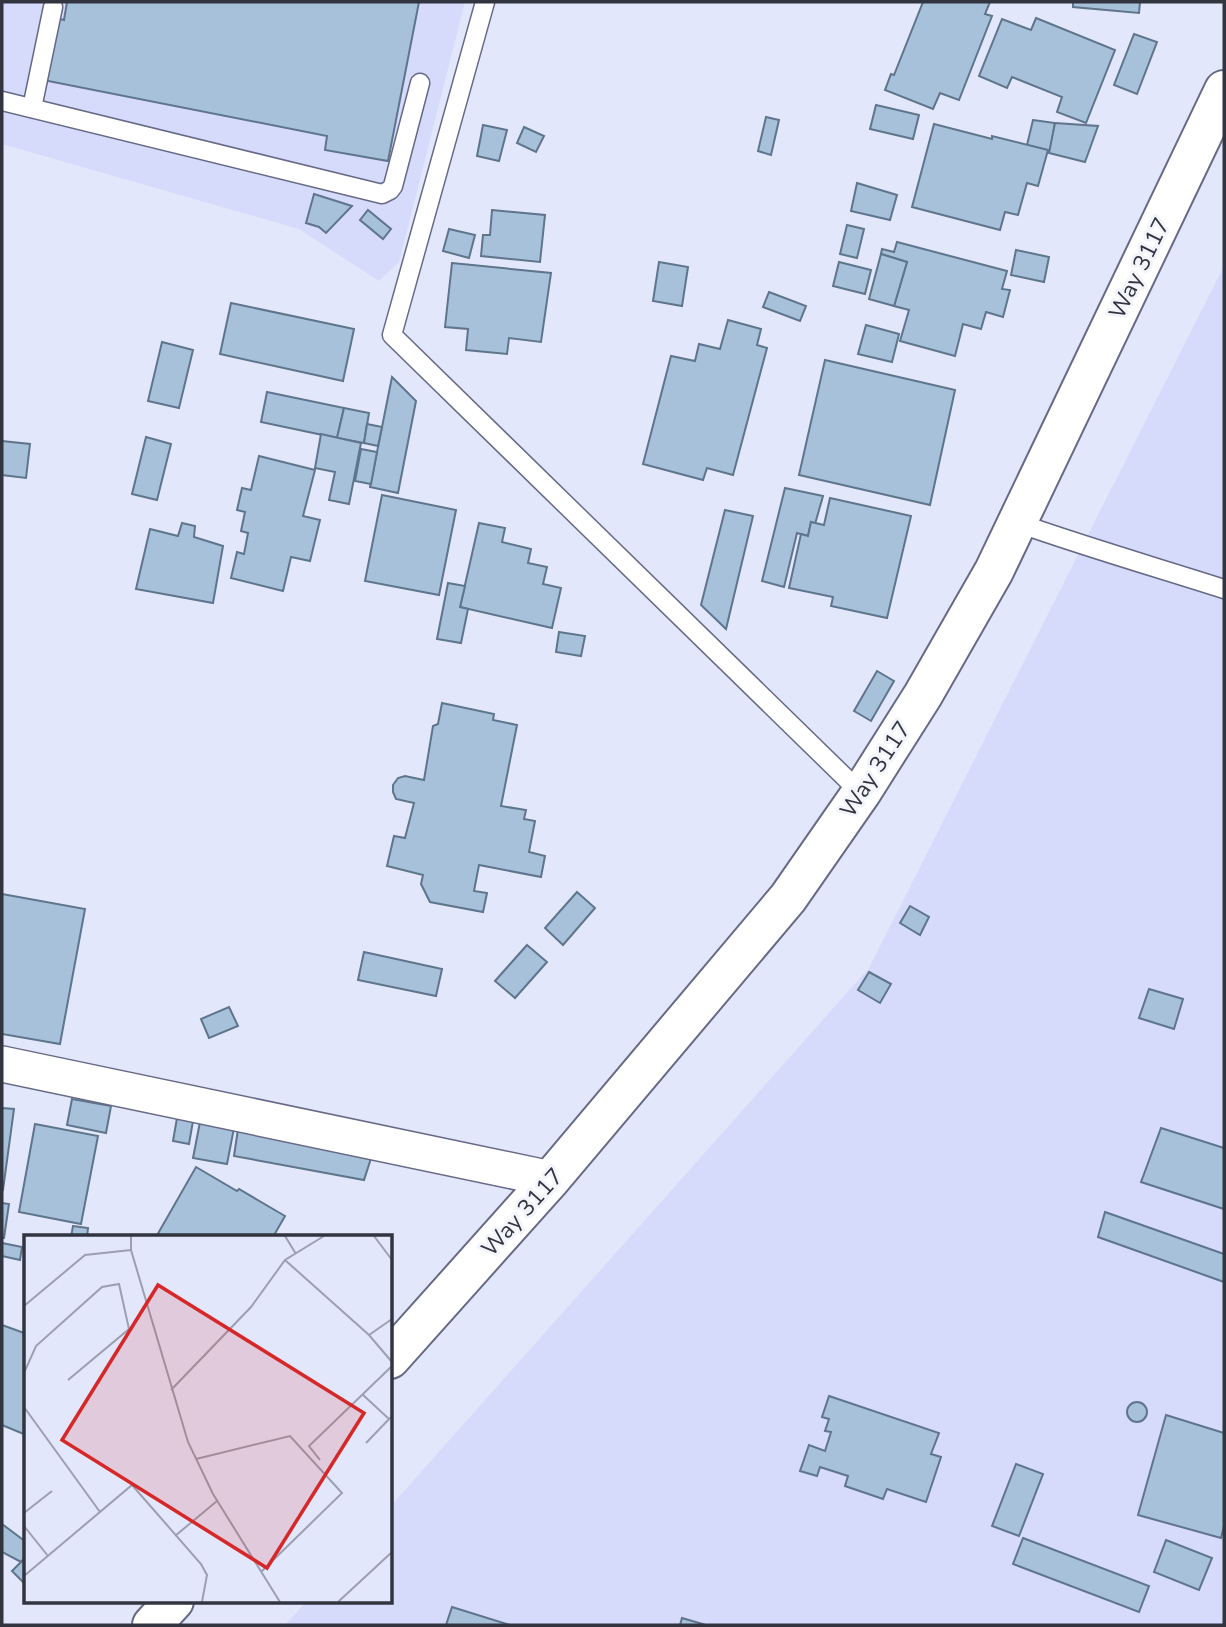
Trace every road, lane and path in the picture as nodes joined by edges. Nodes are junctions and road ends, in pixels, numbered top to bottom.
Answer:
1 (485, 2) edge
2 (53, 7) dead end
3 (420, 83) dead end
4 (1224, 90) edge
5 (2, 101) edge
6 (32, 108) junction
7 (1018, 523) junction
8 (1224, 589) edge
9 (861, 793) junction
10 (2, 1064) edge
11 (551, 1179) junction
12 (392, 1357) edge
13 (173, 1602) edge
14 (152, 1625) edge

1 - 9 lane
2 - 6 lane
3 - 6 lane
4 - 7 street, Way 3117
5 - 6 lane
7 - 8 lane
7 - 9 street, Way 3117
9 - 11 street, Way 3117
10 - 11 street
11 - 12 street, Way 3117
13 - 14 street

